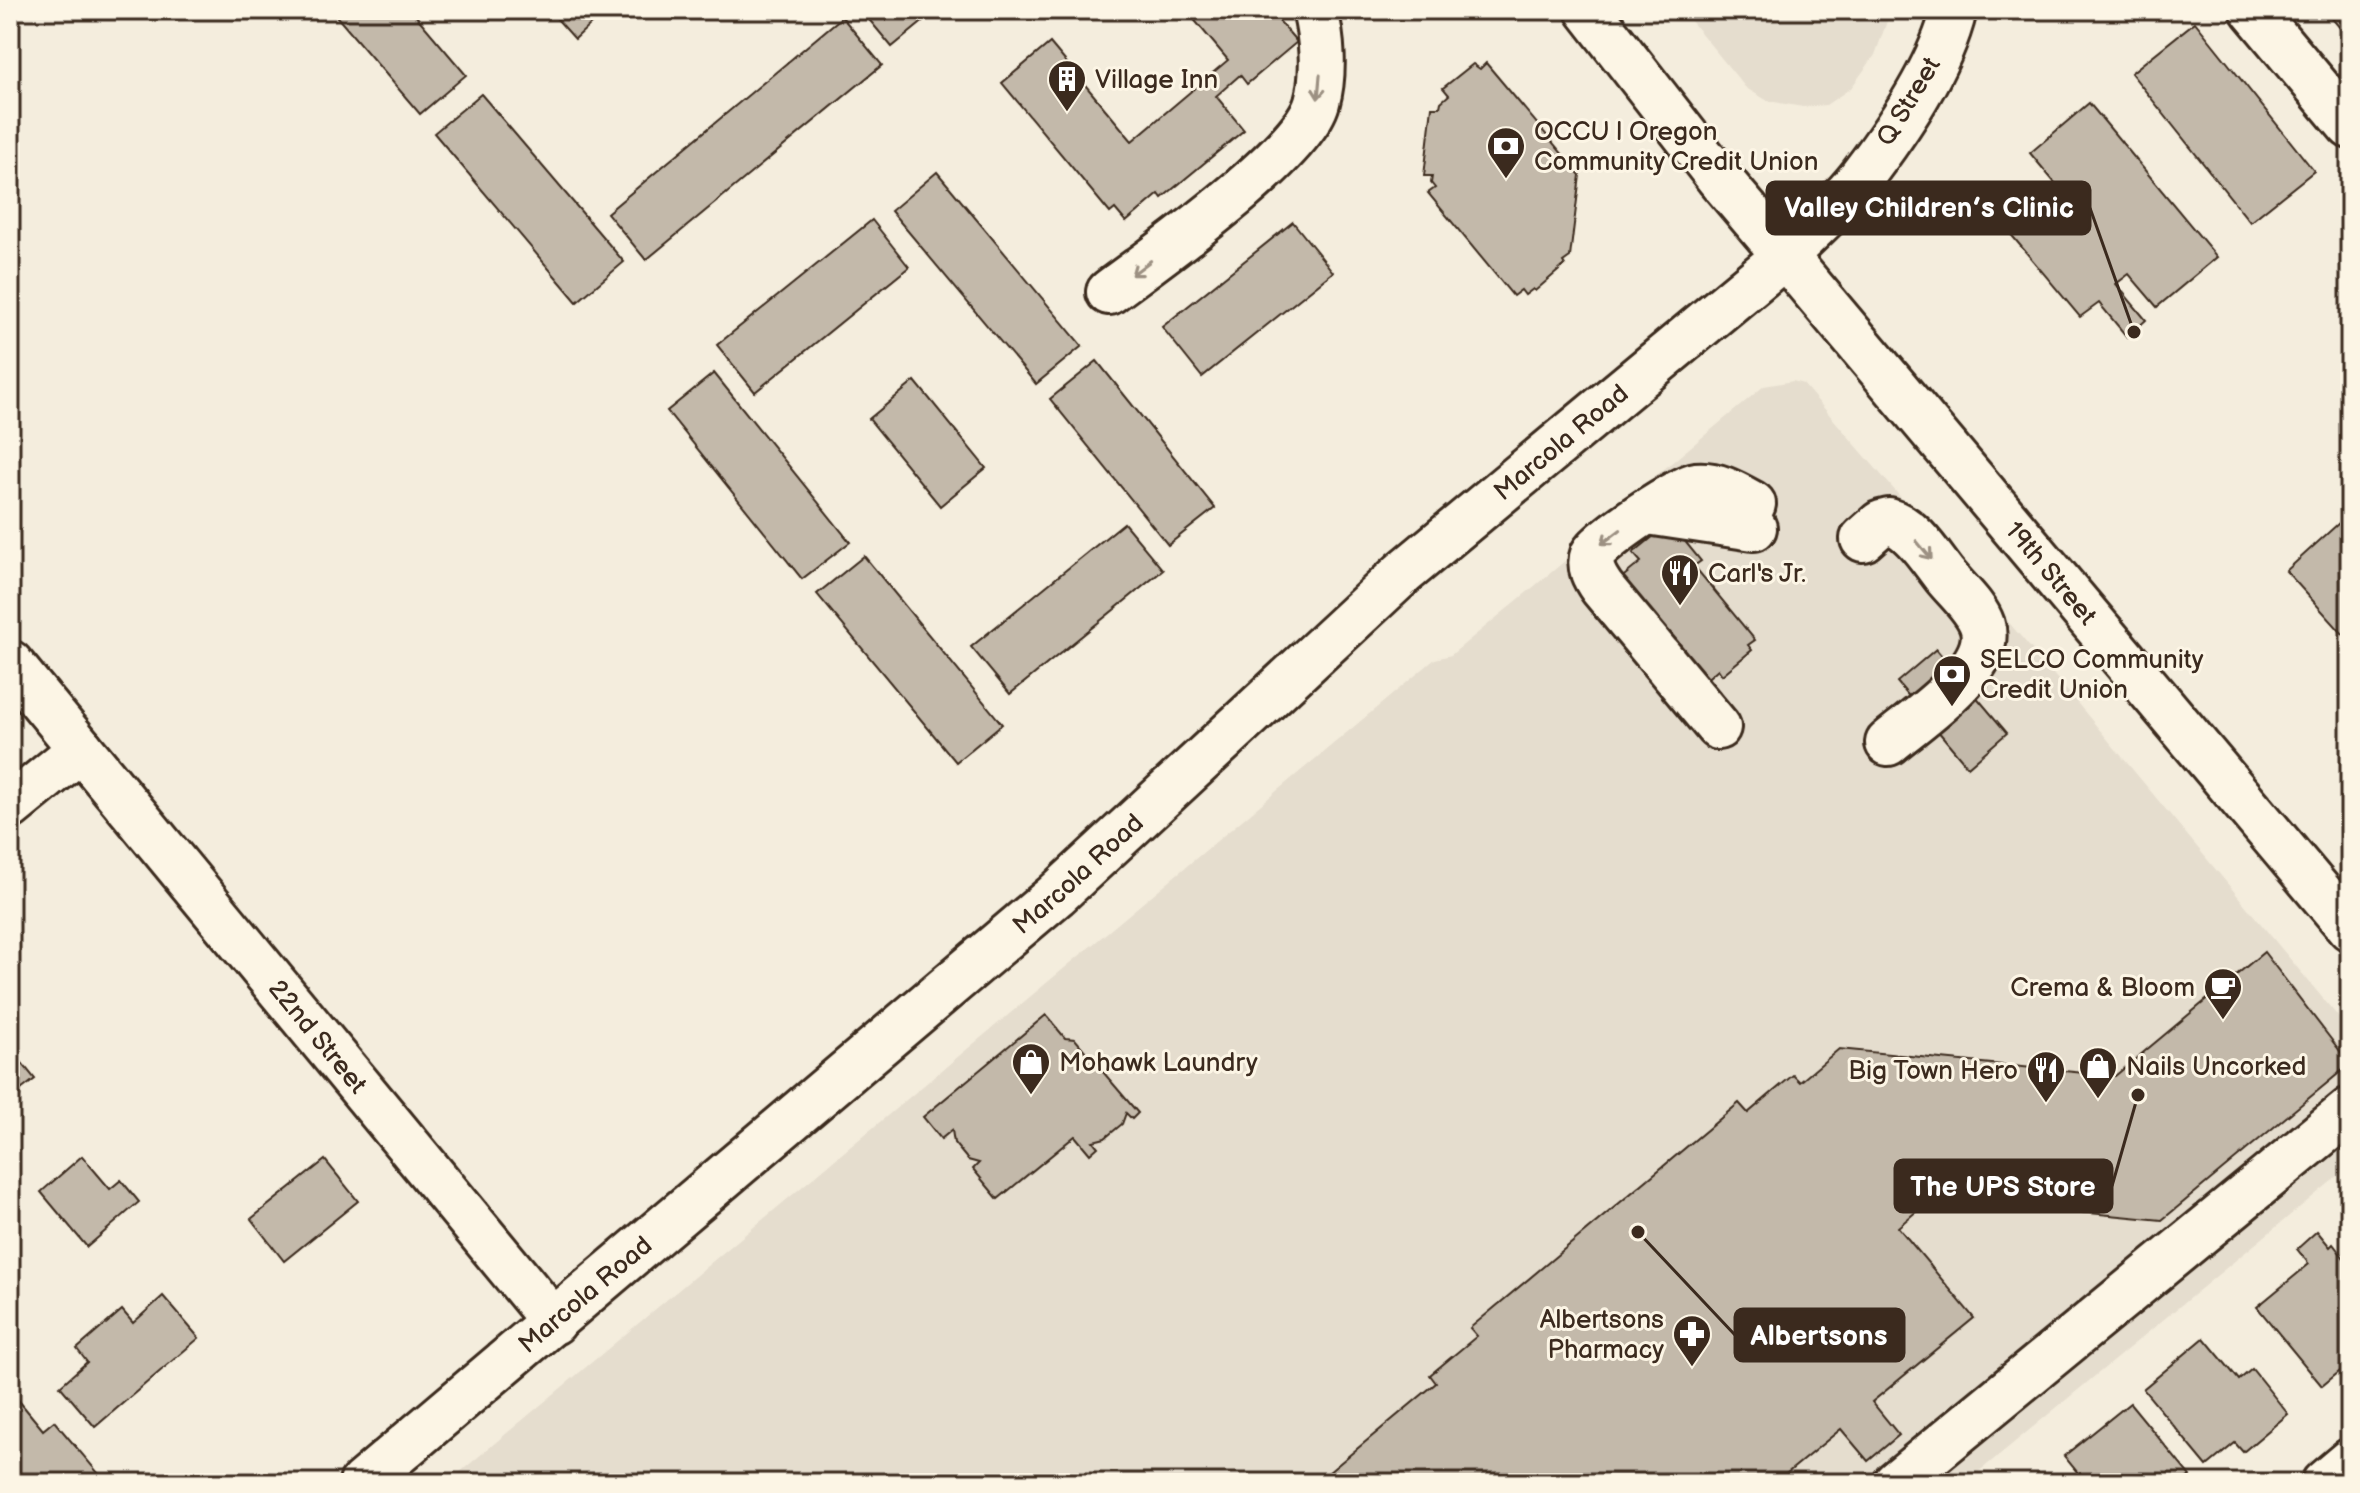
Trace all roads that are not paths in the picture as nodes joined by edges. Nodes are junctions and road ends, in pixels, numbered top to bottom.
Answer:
1 (1315, 10) edge
2 (1588, 10) edge
3 (1954, 10) edge
4 (2253, 10) edge
5 (2350, 126) edge
6 (1785, 256) junction
7 (1109, 292) dead end
8 (1754, 516) dead end
9 (1863, 539) dead end
10 (10, 663) edge
11 (1718, 727) dead end
12 (1888, 743) dead end
13 (81, 749) junction
14 (10, 807) edge
15 (2350, 928) edge
16 (2350, 1110) edge
17 (554, 1322) junction
18 (2350, 1461) edge
19 (362, 1483) edge
20 (1896, 1483) edge
21 (2324, 1483) edge

1 -> 7 main road
2 - 6 main road, 19th Street
3 - 6 main road, Q Street
4 - 5 main road
6 - 15 main road, 19th Street
6 - 17 main road, Marcola Road
8 -> 11 main road
9 -> 12 main road
10 - 13 main road, 22nd Street
13 - 14 main road
13 - 17 main road, 22nd Street
16 - 20 main road
17 - 19 main road, Marcola Road
18 - 21 main road

